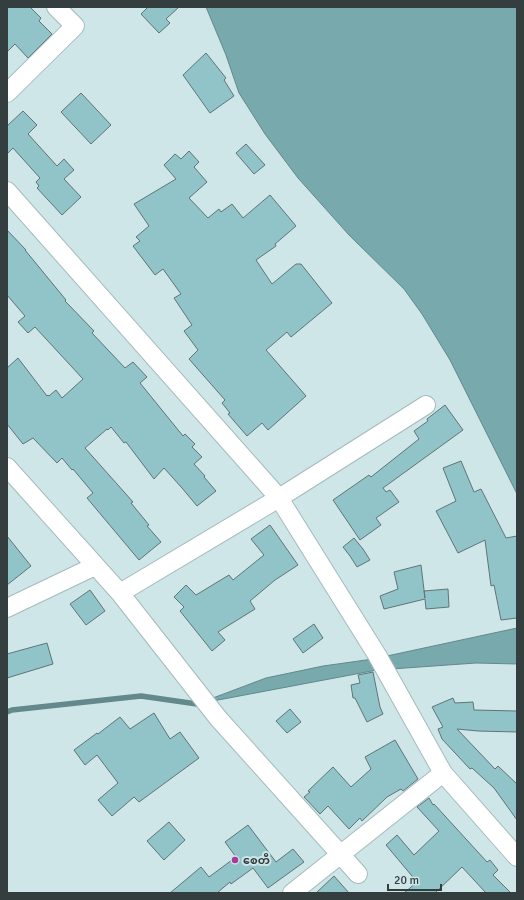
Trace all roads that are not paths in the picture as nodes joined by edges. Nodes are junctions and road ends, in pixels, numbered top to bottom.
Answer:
1 (56, 7) edge
2 (7, 93) edge
3 (7, 191) edge
4 (426, 405) dead end
5 (7, 467) edge
6 (279, 498) junction
7 (95, 566) junction
8 (120, 593) junction
9 (7, 608) edge
10 (443, 773) junction
11 (340, 855) junction
12 (517, 857) edge
13 (358, 874) dead end
14 (292, 893) edge

1 - 2 street
3 - 6 street
4 - 6 street
5 - 7 street
6 - 8 street
6 - 10 street
7 - 8 street
7 - 9 street
8 - 11 street
10 - 11 street
10 - 12 street
11 - 13 street
11 - 14 street

